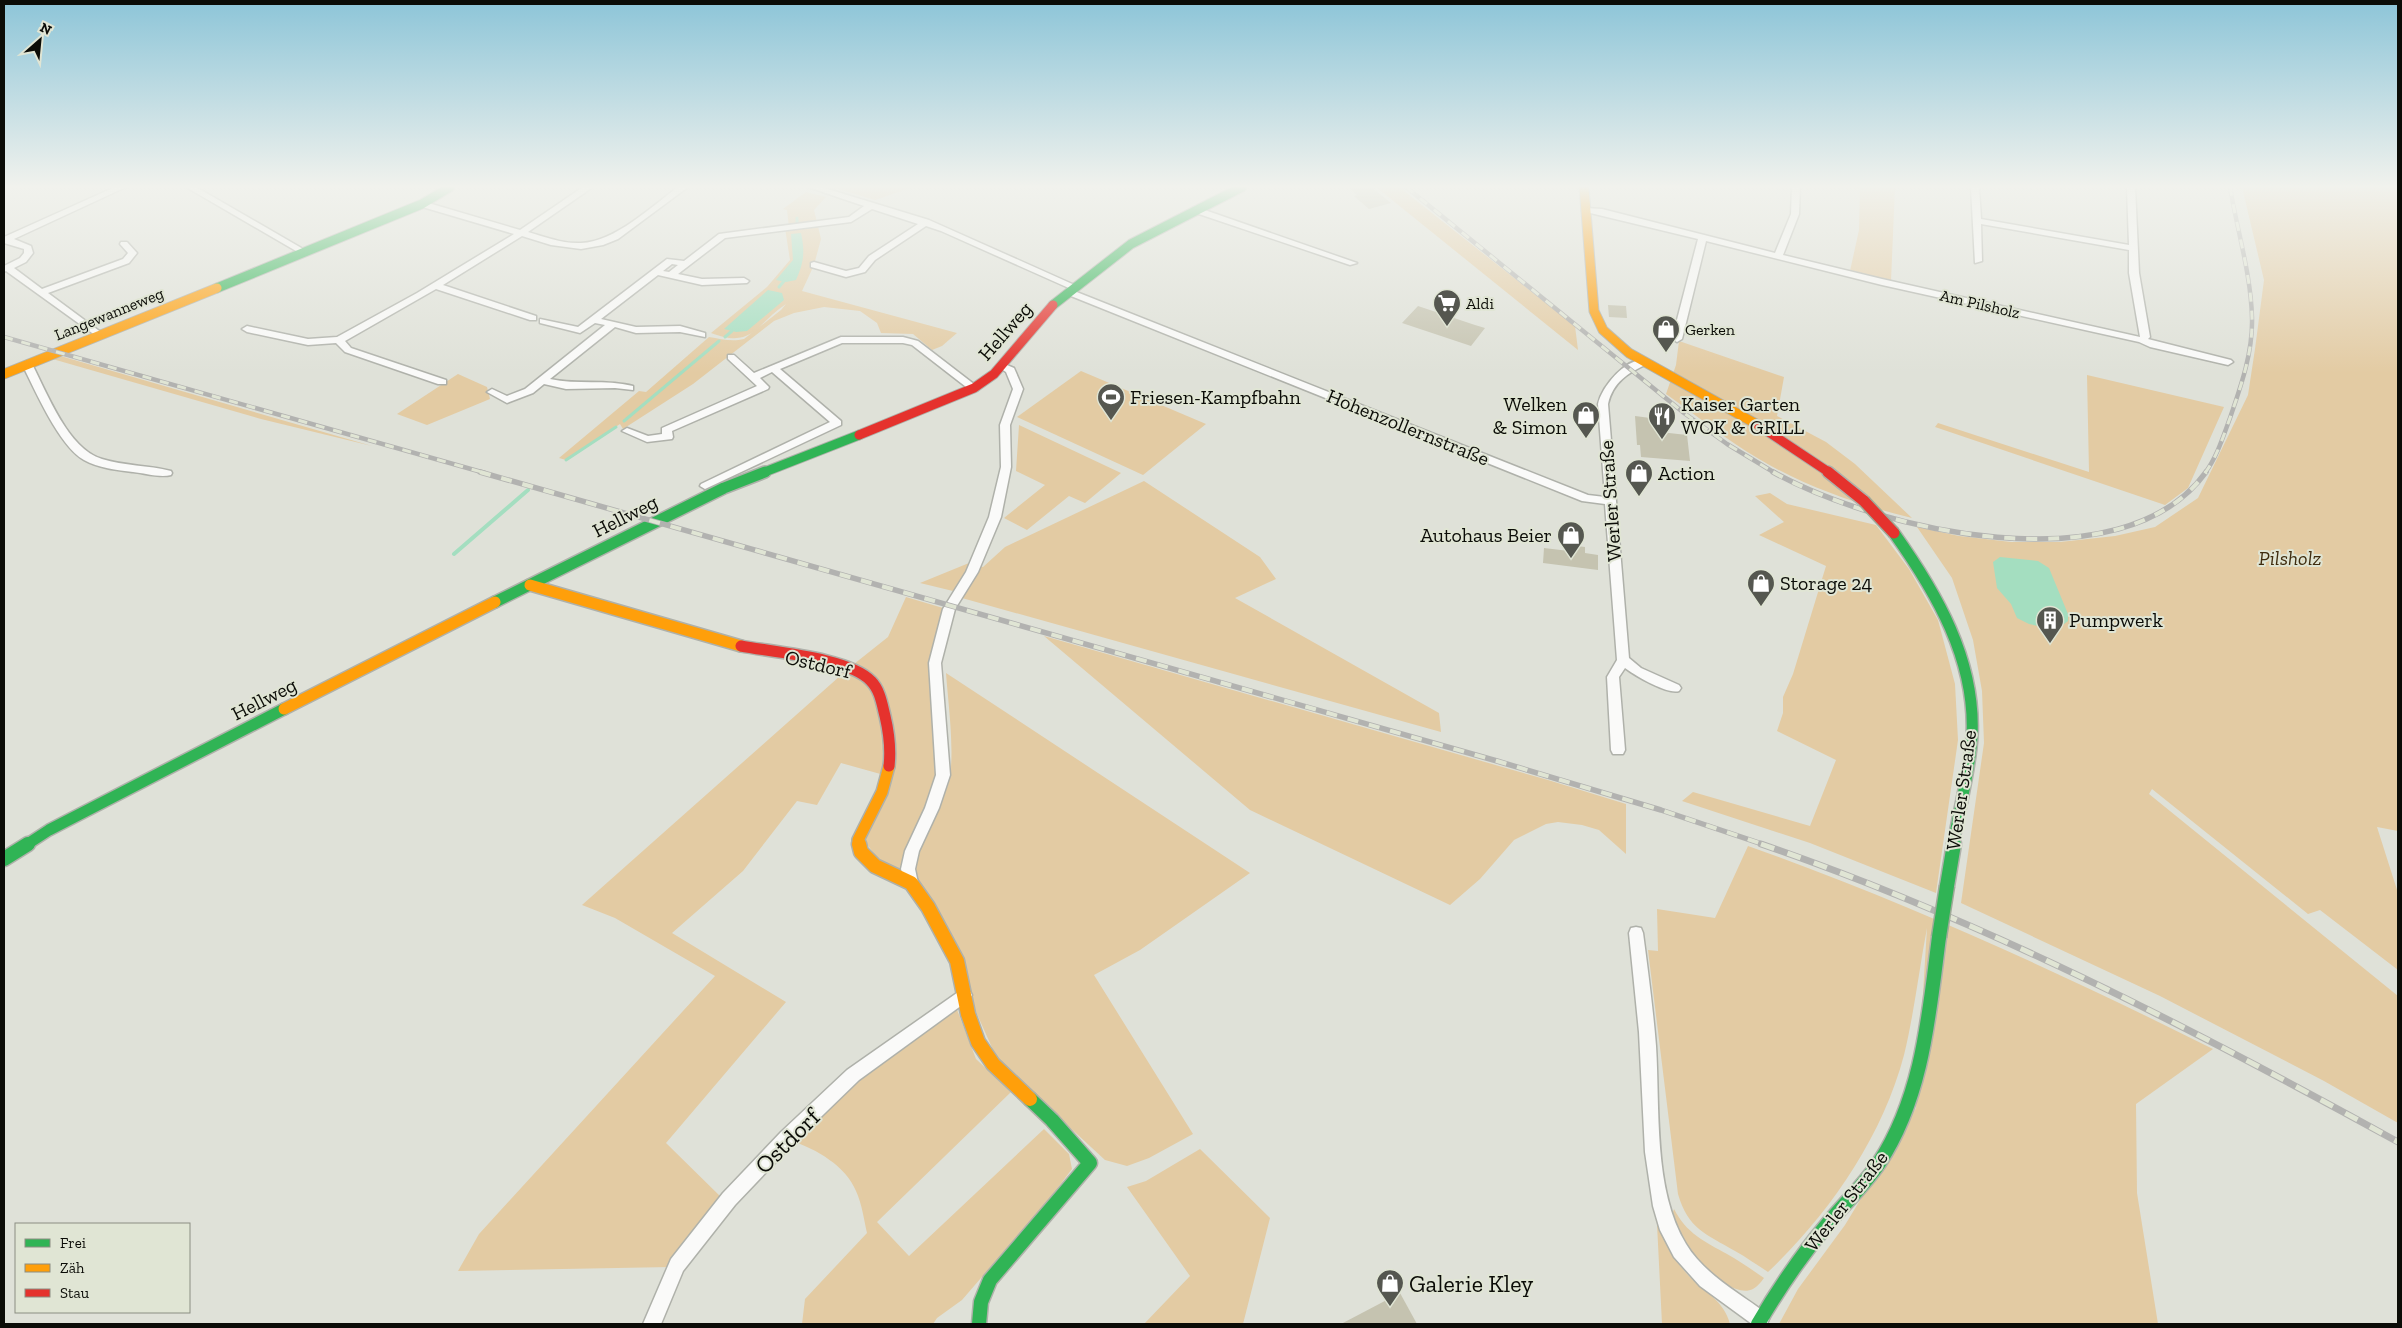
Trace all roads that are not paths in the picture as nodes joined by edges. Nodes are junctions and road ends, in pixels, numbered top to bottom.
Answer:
1 (2132, 248) edge
2 (28, 249) edge
3 (129, 249) edge
4 (299, 249) edge
5 (316, 249) edge
6 (495, 249) edge
7 (705, 249) edge
8 (886, 249) edge
9 (989, 249) edge
10 (1124, 249) edge
11 (1311, 249) edge
12 (1590, 249) edge
13 (1699, 249) edge
14 (1748, 249) edge
15 (1781, 249) edge
16 (1978, 249) edge
17 (306, 253) junction
18 (1778, 256) junction
19 (1978, 261) dead end
20 (1353, 263) dead end
21 (685, 264) junction
22 (814, 265) dead end
23 (6, 268) edge
24 (656, 272) junction
25 (671, 275) junction
26 (744, 281) dead end
27 (436, 286) junction
28 (1072, 290) junction
29 (42, 292) junction
30 (533, 318) dead end
31 (594, 320) junction
32 (543, 321) dead end
33 (614, 324) junction
34 (247, 329) dead end
35 (580, 330) junction
36 (702, 334) dead end
37 (99, 335) junction
38 (600, 335) junction
39 (1677, 339) dead end
40 (339, 340) junction
41 (2142, 340) junction
42 (731, 357) dead end
43 (1644, 362) junction
44 (2228, 362) dead end
45 (27, 364) junction
46 (1002, 366) junction
47 (773, 368) junction
48 (4, 374) edge
49 (753, 376) junction
50 (784, 378) junction
51 (543, 381) junction
52 (442, 382) dead end
53 (764, 387) junction
54 (629, 388) dead end
55 (974, 388) junction
56 (492, 392) dead end
57 (627, 431) dead end
58 (168, 473) dead end
59 (705, 486) dead end
60 (1609, 501) junction
61 (530, 585) junction
62 (1622, 660) junction
63 (1675, 688) dead end
64 (1618, 750) dead end
65 (4, 859) edge
66 (911, 883) junction
67 (1636, 933) dead end
68 (964, 995) junction
69 (1759, 1322) edge
70 (652, 1324) edge
71 (979, 1324) edge

1 - 41 street
2 - 23 street
3 - 29 street
4 - 17 street
5 - 17 street, Langewanneweg
6 - 27 street
7 - 21 street
8 - 22 street
9 - 28 street, Hohenzollernstraße
10 - 28 street, Hellweg
11 - 20 street
12 - 43 street, Werler Straße
13 - 39 street
14 - 18 street, Am Pilsholz
15 - 18 street
16 - 19 street
17 - 37 street, Langewanneweg
18 - 41 street, Am Pilsholz
21 - 24 street
21 - 25 street
23 - 29 street
24 - 25 street
24 - 31 street
25 - 26 street
27 - 30 street
27 - 40 street
28 - 46 street, Hellweg
28 - 60 street, Hohenzollernstraße
29 - 37 street
31 - 33 street
31 - 35 street
32 - 35 street
33 - 36 street
33 - 38 street
34 - 40 street
35 - 38 street
37 - 45 street, Langewanneweg
38 - 51 street
40 - 52 street
41 - 44 street, Am Pilsholz
42 - 49 street
43 - 60 street, Werler Straße
43 - 69 street, Werler Straße, bridge
45 - 48 street, Langewanneweg
45 - 58 street
46 - 55 street, Hellweg
46 - 66 street
47 - 49 street
47 - 50 street
47 - 55 street
49 - 53 street
50 - 53 street
50 - 59 street
51 - 54 street
51 - 56 street
53 - 57 street
55 - 61 street, Hellweg
60 - 62 street, Werler Straße
61 - 65 street, Hellweg
61 - 66 street, Ostdorf
62 - 63 street
62 - 64 street, Werler Straße
66 - 68 street, Ostdorf
67 - 69 street, Werler Straße
68 - 70 street, Ostdorf
68 - 71 street, Ostdorf

